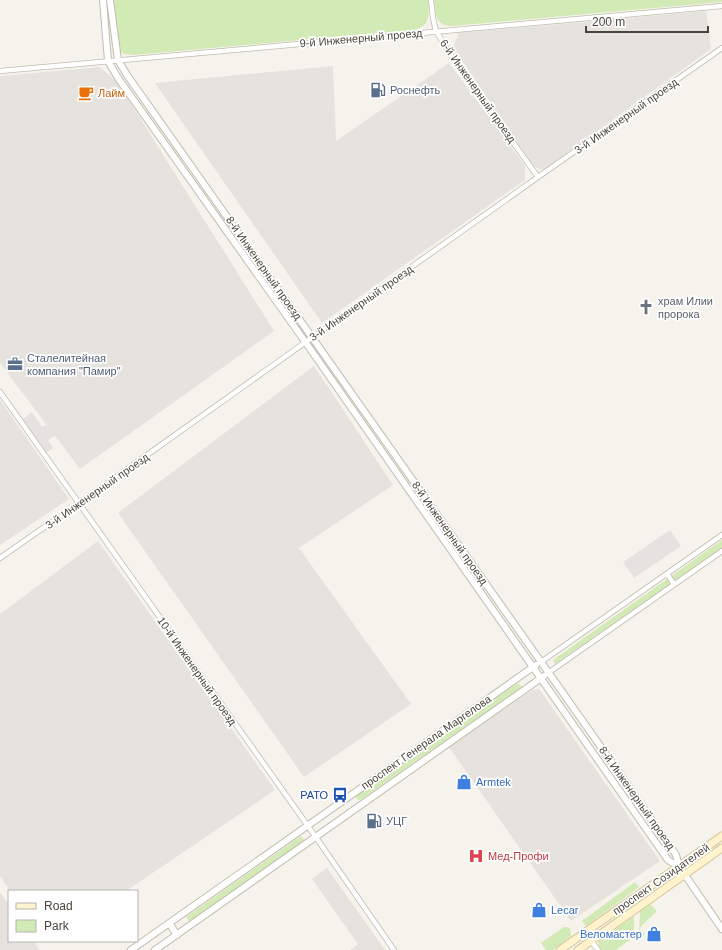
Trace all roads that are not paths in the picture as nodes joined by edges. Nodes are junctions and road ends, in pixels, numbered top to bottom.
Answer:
1 (103, 0) edge
2 (110, 0) edge
3 (431, 0) edge
4 (722, 6) edge
5 (436, 31) junction
6 (722, 48) edge
7 (118, 60) junction
8 (108, 61) junction
9 (0, 71) edge
10 (538, 177) junction
11 (313, 338) junction
12 (306, 343) junction
13 (0, 392) edge
14 (354, 396) junction
15 (347, 402) junction
16 (79, 504) junction
17 (722, 535) edge
18 (722, 551) edge
19 (0, 558) edge
20 (667, 574) junction
21 (675, 584) junction
22 (541, 662) junction
23 (533, 668) junction
24 (548, 673) junction
25 (541, 678) junction
26 (567, 699) junction
27 (559, 704) junction
28 (351, 795) junction
29 (358, 806) junction
30 (307, 826) junction
31 (315, 836) junction
32 (722, 836) edge
33 (722, 848) edge
34 (679, 866) junction
35 (684, 875) junction
36 (169, 923) junction
37 (722, 929) edge
38 (585, 932) junction
39 (177, 935) junction
40 (591, 941) junction
41 (131, 950) edge
42 (155, 950) edge
43 (394, 950) edge
44 (560, 950) edge
45 (578, 950) edge
46 (598, 950) edge

1 - 8 street, 8-й Инженерный проезд
2 - 7 street, 8-й Инженерный проезд
3 - 5 street, 6-й Инженерный проезд
4 - 5 street, 9-й Инженерный проезд
5 - 7 street, 9-й Инженерный проезд
5 - 10 street, 6-й Инженерный проезд
6 - 10 street, 3-й Инженерный проезд
7 - 8 street, 9-й Инженерный проезд
7 - 11 street, 8-й Инженерный проезд
8 - 9 street, 9-й Инженерный проезд
8 - 12 street, 8-й Инженерный проезд
10 - 11 street, 3-й Инженерный проезд
11 - 12 street, 3-й Инженерный проезд
11 - 14 street, 8-й Инженерный проезд
12 - 15 street, 8-й Инженерный проезд
12 - 16 street, 3-й Инженерный проезд
13 - 16 street, 10-й Инженерный проезд
14 - 15 street
14 - 22 street, 8-й Инженерный проезд
15 - 23 street, 8-й Инженерный проезд
16 - 19 street, 3-й Инженерный проезд
16 - 30 street, 10-й Инженерный проезд
17 - 20 street, проспект Генерала Маргелова
18 - 21 street, проспект Генерала Маргелова
20 - 21 street
20 - 22 street, проспект Генерала Маргелова
21 - 24 street, проспект Генерала Маргелова
22 - 23 street, проспект Генерала Маргелова
22 - 24 street, 8-й Инженерный проезд
23 - 25 street, 8-й Инженерный проезд
23 - 28 street, проспект Генерала Маргелова
24 - 25 street, проспект Генерала Маргелова
24 - 26 street, 8-й Инженерный проезд
25 - 27 street, 8-й Инженерный проезд
25 - 29 street, проспект Генерала Маргелова
26 - 27 street
26 - 34 street, 8-й Инженерный проезд
27 - 34 street, 8-й Инженерный проезд
28 - 29 street
28 - 30 street, проспект Генерала Маргелова
29 - 31 street, проспект Генерала Маргелова
30 - 31 street, 10-й Инженерный проезд
30 - 36 street, проспект Генерала Маргелова
31 - 39 street, проспект Генерала Маргелова
31 - 43 street, 10-й Инженерный проезд
32 - 34 main road, проспект Созидателей
33 - 35 main road, проспект Созидателей
34 - 35 main road
34 - 38 main road, проспект Созидателей
35 - 37 street
35 - 40 main road, проспект Созидателей
36 - 39 street
36 - 41 street, проспект Генерала Маргелова
38 - 40 main road
38 - 44 main road, проспект Созидателей
39 - 42 street, проспект Генерала Маргелова
40 - 45 main road, проспект Созидателей
40 - 46 street

